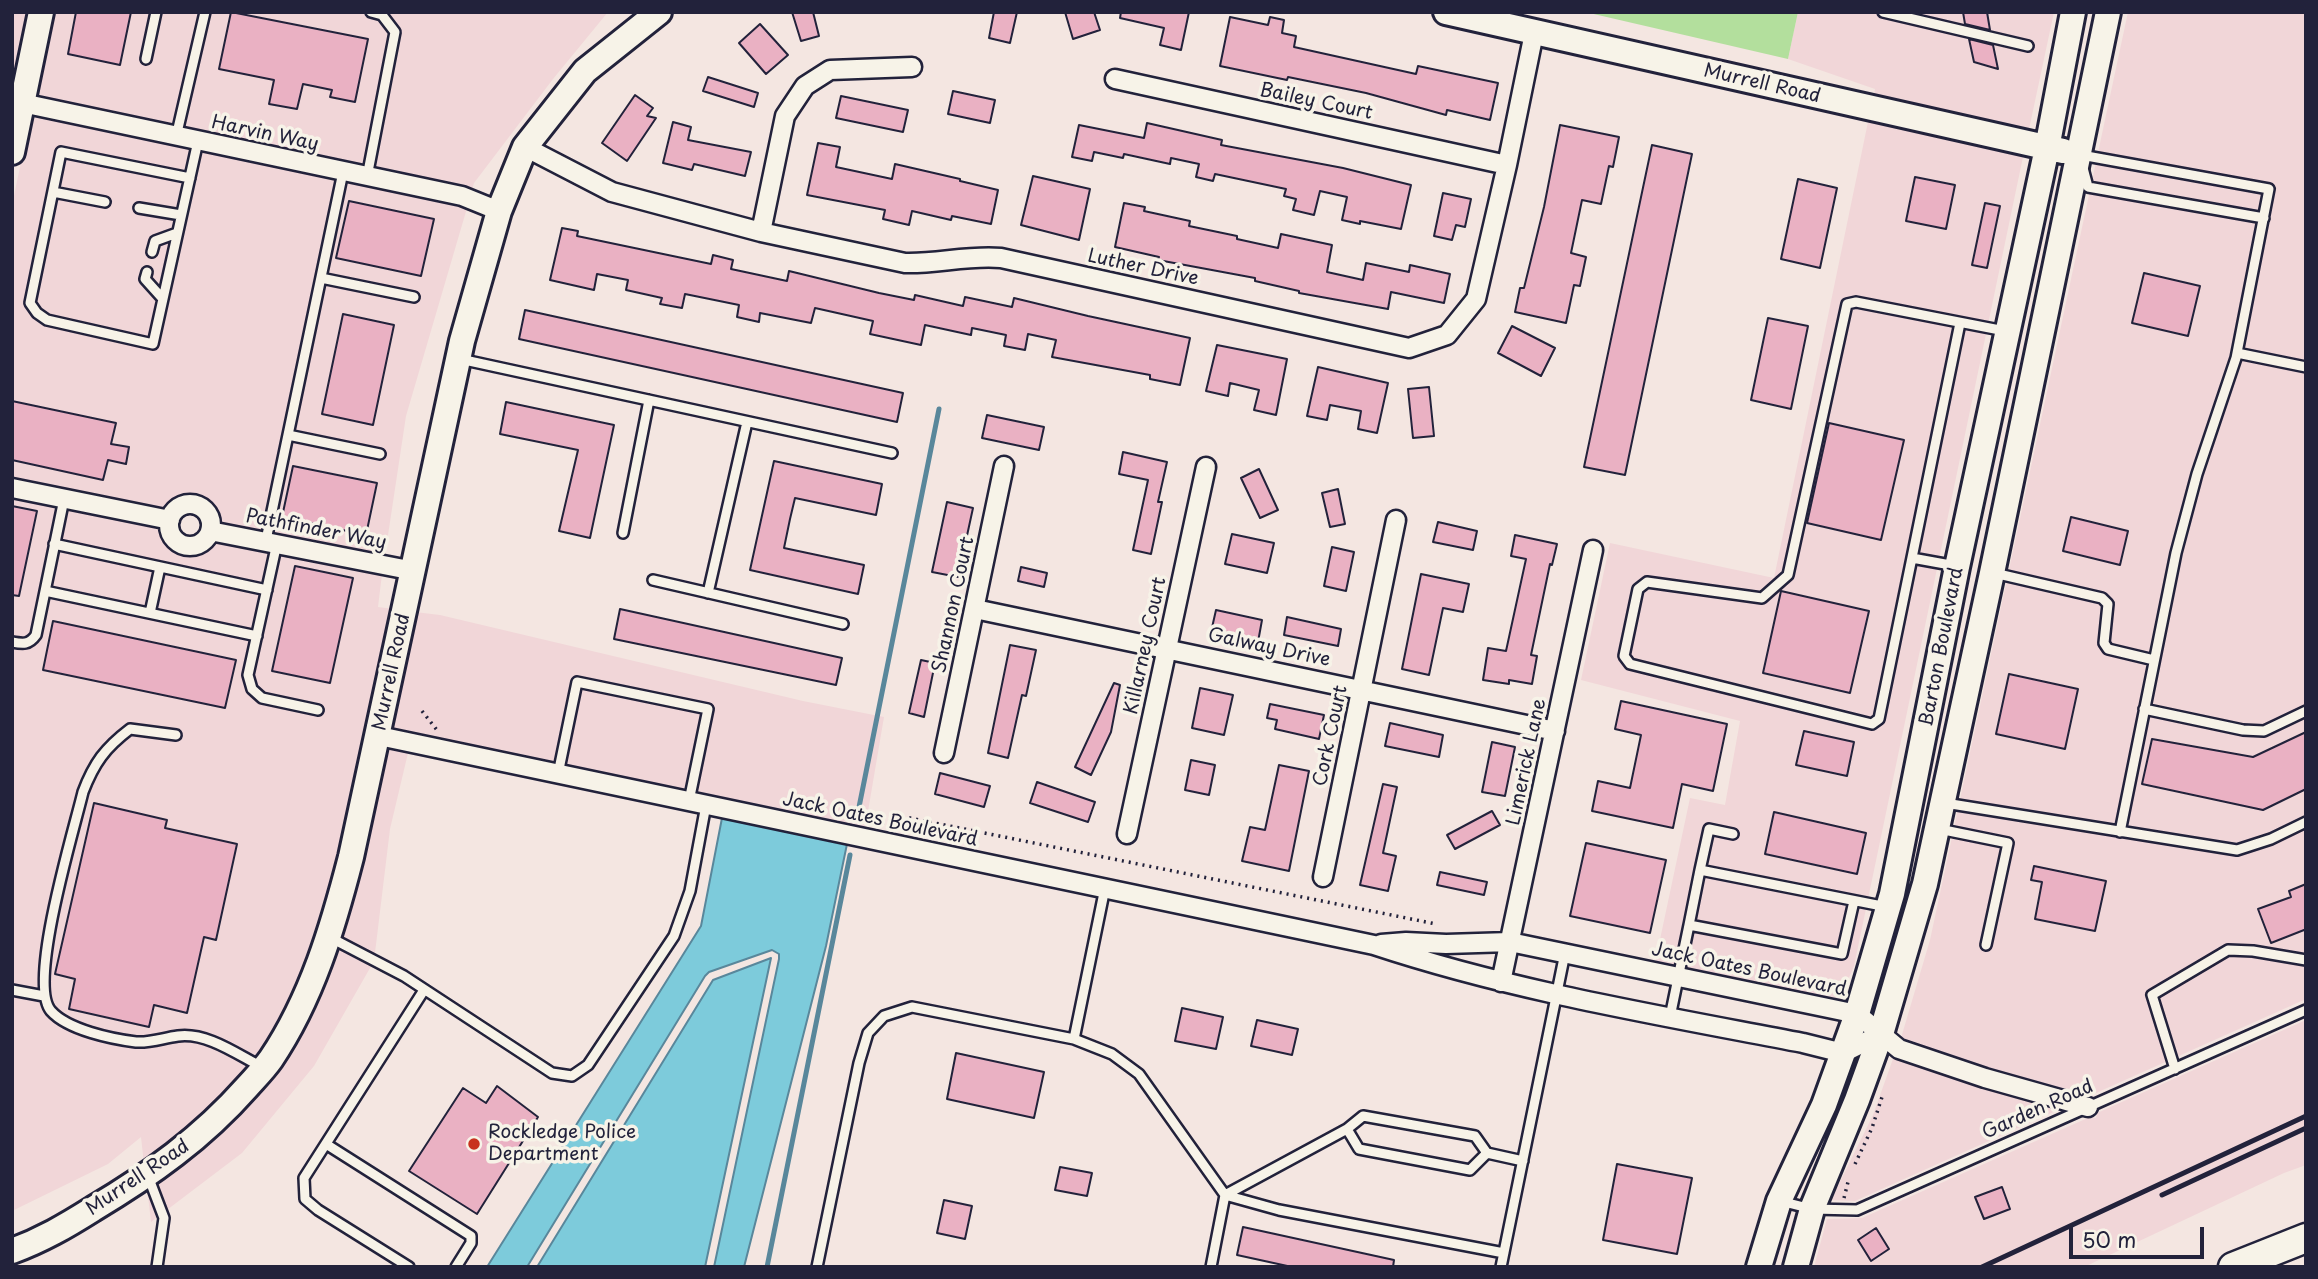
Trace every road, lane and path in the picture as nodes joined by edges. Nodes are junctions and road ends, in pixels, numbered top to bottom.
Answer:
1 (41, 12) edge
2 (156, 12) edge
3 (205, 12) edge
4 (371, 12) edge
5 (659, 12) edge
6 (1446, 12) edge
7 (1883, 12) edge
8 (2073, 12) edge
9 (2108, 12) edge
10 (1534, 33) junction
11 (2028, 46) dead end
12 (146, 59) dead end
13 (912, 67) dead end
14 (1115, 79) dead end
15 (22, 103) junction
16 (176, 137) junction
17 (198, 141) junction
18 (526, 147) junction
19 (2047, 148) junction
20 (12, 152) edge
21 (2078, 154) junction
22 (1507, 165) junction
23 (343, 172) junction
24 (190, 177) junction
25 (367, 177) junction
26 (52, 192) junction
27 (105, 202) dead end
28 (139, 208) dead end
29 (499, 211) junction
30 (181, 215) junction
31 (2264, 218) junction
32 (761, 232) junction
33 (177, 233) junction
34 (152, 252) dead end
35 (147, 272) dead end
36 (321, 278) junction
37 (414, 297) dead end
38 (163, 299) junction
39 (1960, 323) junction
40 (2007, 332) junction
41 (2237, 353) junction
42 (459, 359) junction
43 (2306, 367) edge
44 (649, 400) junction
45 (747, 422) junction
46 (288, 435) junction
47 (892, 453) dead end
48 (380, 454) dead end
49 (1004, 466) dead end
50 (1206, 467) dead end
51 (12, 488) edge
52 (64, 499) junction
53 (170, 520) junction
54 (1396, 520) dead end
55 (210, 531) junction
56 (623, 533) dead end
57 (272, 541) junction
58 (54, 544) junction
59 (1593, 550) dead end
60 (1912, 558) junction
61 (1958, 566) junction
62 (160, 567) junction
63 (414, 571) junction
64 (1992, 573) junction
65 (653, 580) dead end
66 (267, 590) junction
67 (45, 591) junction
68 (708, 593) junction
69 (975, 609) junction
70 (150, 613) junction
71 (843, 624) dead end
72 (257, 636) junction
73 (12, 642) edge
74 (1167, 648) junction
75 (2154, 660) junction
76 (1362, 690) junction
77 (2144, 709) junction
78 (318, 710) dead end
79 (422, 711) dead end
80 (2306, 711) edge
81 (438, 731) dead end
82 (1555, 732) junction
83 (176, 735) dead end
84 (379, 736) junction
85 (944, 753) dead end
86 (558, 774) junction
87 (1912, 797) junction
88 (697, 803) junction
89 (1943, 803) junction
90 (875, 822) dead end
91 (2306, 822) edge
92 (1937, 828) junction
93 (2120, 832) junction
94 (1127, 834) dead end
95 (1733, 834) dead end
96 (1700, 870) junction
97 (1322, 877) dead end
98 (1105, 888) junction
99 (1854, 901) junction
100 (1888, 907) junction
101 (1689, 925) junction
102 (1446, 926) dead end
103 (329, 937) junction
104 (1510, 942) junction
105 (1986, 944) dead end
106 (1374, 945) junction
107 (1565, 953) junction
108 (2306, 960) edge
109 (1679, 977) junction
110 (1501, 982) junction
111 (424, 989) junction
112 (12, 990) edge
113 (1556, 995) junction
114 (44, 996) junction
115 (2306, 1010) edge
116 (1857, 1014) junction
117 (1670, 1017) junction
118 (1881, 1034) junction
119 (1074, 1039) junction
120 (1843, 1053) junction
121 (264, 1068) junction
122 (2175, 1069) junction
123 (2088, 1107) junction
124 (1347, 1129) junction
125 (326, 1144) junction
126 (1487, 1153) junction
127 (1522, 1161) junction
128 (147, 1175) junction
129 (1225, 1195) junction
130 (1779, 1201) junction
131 (1812, 1209) junction
132 (2306, 1238) edge
133 (12, 1251) edge
134 (1504, 1253) junction
135 (157, 1267) edge
136 (409, 1267) edge
137 (456, 1267) edge
138 (817, 1267) edge
139 (1211, 1267) edge
140 (1502, 1267) edge
141 (1759, 1267) edge
142 (1796, 1267) edge
143 (2233, 1267) edge

1 - 15 main road
2 - 12 lane
3 - 16 lane
4 - 25 lane
5 - 18 main road, Murrell Road
6 - 10 main road, Murrell Road
7 - 11 lane
8 - 19 main road, Barton Boulevard
9 - 21 main road, Barton Boulevard
10 - 19 main road, Murrell Road
10 - 22 street, Luther Drive
13 - 32 street
14 - 22 street, Bailey Court
15 - 16 street, Harvin Way
15 - 20 main road
16 - 17 street, Harvin Way
17 - 23 street, Harvin Way
17 - 24 lane
18 - 29 main road, Murrell Road
18 - 32 street, Luther Drive
19 - 21 main road, Murrell Road
19 - 40 main road, Barton Boulevard
21 - 31 lane
21 - 31 lane
21 - 64 main road, Barton Boulevard
22 - 32 street, Luther Drive
23 - 25 street, Harvin Way
23 - 36 lane
24 - 26 lane
24 - 30 lane
25 - 29 street, Harvin Way
26 - 27 lane
26 - 38 lane
28 - 30 lane
29 - 42 main road, Murrell Road
30 - 33 lane
31 - 41 lane
33 - 34 lane
33 - 38 lane
35 - 38 lane
36 - 37 lane
36 - 46 lane
39 - 40 lane
39 - 60 lane
39 - 60 lane
40 - 61 main road, Barton Boulevard
41 - 43 lane
41 - 75 lane
42 - 44 lane
42 - 63 main road, Murrell Road
44 - 45 lane
44 - 56 lane
45 - 47 lane
45 - 68 lane
46 - 48 lane
46 - 57 lane
49 - 69 street, Shannon Court
50 - 74 street, Killarney Court
51 - 52 street
52 - 53 street
52 - 58 lane
53 - 55 street
53 - 55 street
54 - 76 street, Cork Court
55 - 57 street, Pathfinder Way
57 - 63 street, Pathfinder Way
57 - 66 lane
58 - 62 lane
58 - 67 lane
59 - 82 street, Limerick Lane
60 - 61 lane
61 - 64 main road
61 - 87 main road, Barton Boulevard
62 - 66 lane
62 - 70 lane
63 - 84 main road, Murrell Road
64 - 75 lane
64 - 89 main road, Barton Boulevard
65 - 68 lane
66 - 72 lane
67 - 70 lane
67 - 73 lane
68 - 71 lane
69 - 74 street, Galway Drive
69 - 85 street, Shannon Court
70 - 72 lane
72 - 78 lane
74 - 76 street, Galway Drive
74 - 94 street, Killarney Court
75 - 77 lane
76 - 82 street, Galway Drive
76 - 97 street, Cork Court
77 - 80 lane
77 - 93 lane
79 - 81 path
82 - 104 street, Limerick Lane
83 - 114 lane
84 - 86 street, Jack Oates Boulevard
84 - 103 main road, Murrell Road
86 - 88 street, Jack Oates Boulevard
86 - 88 lane
87 - 89 main road
87 - 100 main road, Barton Boulevard
88 - 98 street, Jack Oates Boulevard
88 - 111 lane
89 - 92 main road, Barton Boulevard
89 - 93 lane
90 - 102 path
91 - 93 lane
92 - 105 lane
92 - 118 main road, Barton Boulevard
95 - 96 lane
96 - 99 lane
96 - 101 lane
98 - 106 street, Jack Oates Boulevard
98 - 119 lane
99 - 100 lane
99 - 101 lane
100 - 116 main road, Barton Boulevard
101 - 109 lane
103 - 111 lane
103 - 121 main road, Murrell Road
104 - 106 street, Jack Oates Boulevard
104 - 107 street, Jack Oates Boulevard
104 - 110 street, Limerick Lane
106 - 110 street, Jack Oates Boulevard
107 - 109 street, Jack Oates Boulevard
107 - 113 lane
108 - 122 lane
109 - 116 street, Jack Oates Boulevard
109 - 117 lane
110 - 113 street, Jack Oates Boulevard
111 - 125 lane
112 - 114 lane
113 - 117 street, Jack Oates Boulevard
113 - 127 lane
114 - 121 lane
115 - 122 lane, Garden Road
116 - 118 street, Jack Oates Boulevard
116 - 120 main road, Barton Boulevard
117 - 120 street, Jack Oates Boulevard
118 - 120 street
118 - 123 street, Jack Oates Boulevard
118 - 131 main road, Barton Boulevard
119 - 129 lane
119 - 138 lane
120 - 130 main road, Barton Boulevard
121 - 128 main road, Murrell Road
122 - 123 lane, Garden Road
123 - 131 lane, Garden Road
124 - 126 lane
124 - 126 lane
124 - 129 lane
125 - 136 lane
125 - 137 lane
126 - 127 lane
127 - 134 lane
128 - 133 main road, Murrell Road
128 - 135 lane
129 - 134 lane
129 - 139 lane
130 - 131 lane, Garden Road
130 - 141 main road, Barton Boulevard
131 - 142 main road, Barton Boulevard
132 - 143 main road
134 - 140 lane

